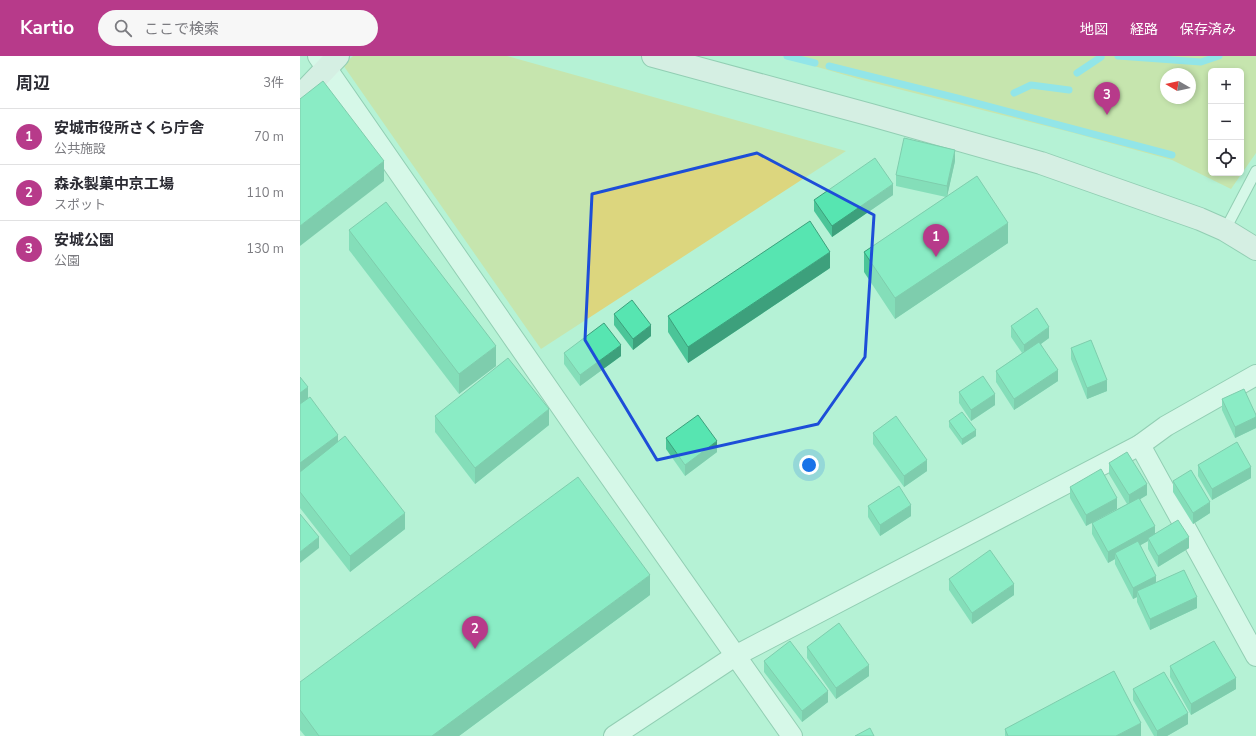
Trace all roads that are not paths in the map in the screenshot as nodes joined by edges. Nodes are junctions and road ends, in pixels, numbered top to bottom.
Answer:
1 (653, 56) edge
2 (328, 60) edge
3 (300, 96) edge
4 (1256, 171) edge
5 (1225, 230) junction
6 (1256, 249) edge
7 (1256, 374) edge
8 (1140, 445) junction
9 (1249, 627) edge
10 (735, 656) junction
11 (1256, 656) edge
12 (614, 736) edge
13 (792, 736) edge

1 - 5 street
2 - 3 street
2 - 10 street
4 - 5 lane
5 - 6 street
7 - 8 street
8 - 9 street
8 - 10 street
9 - 11 street
10 - 12 street
10 - 13 street

